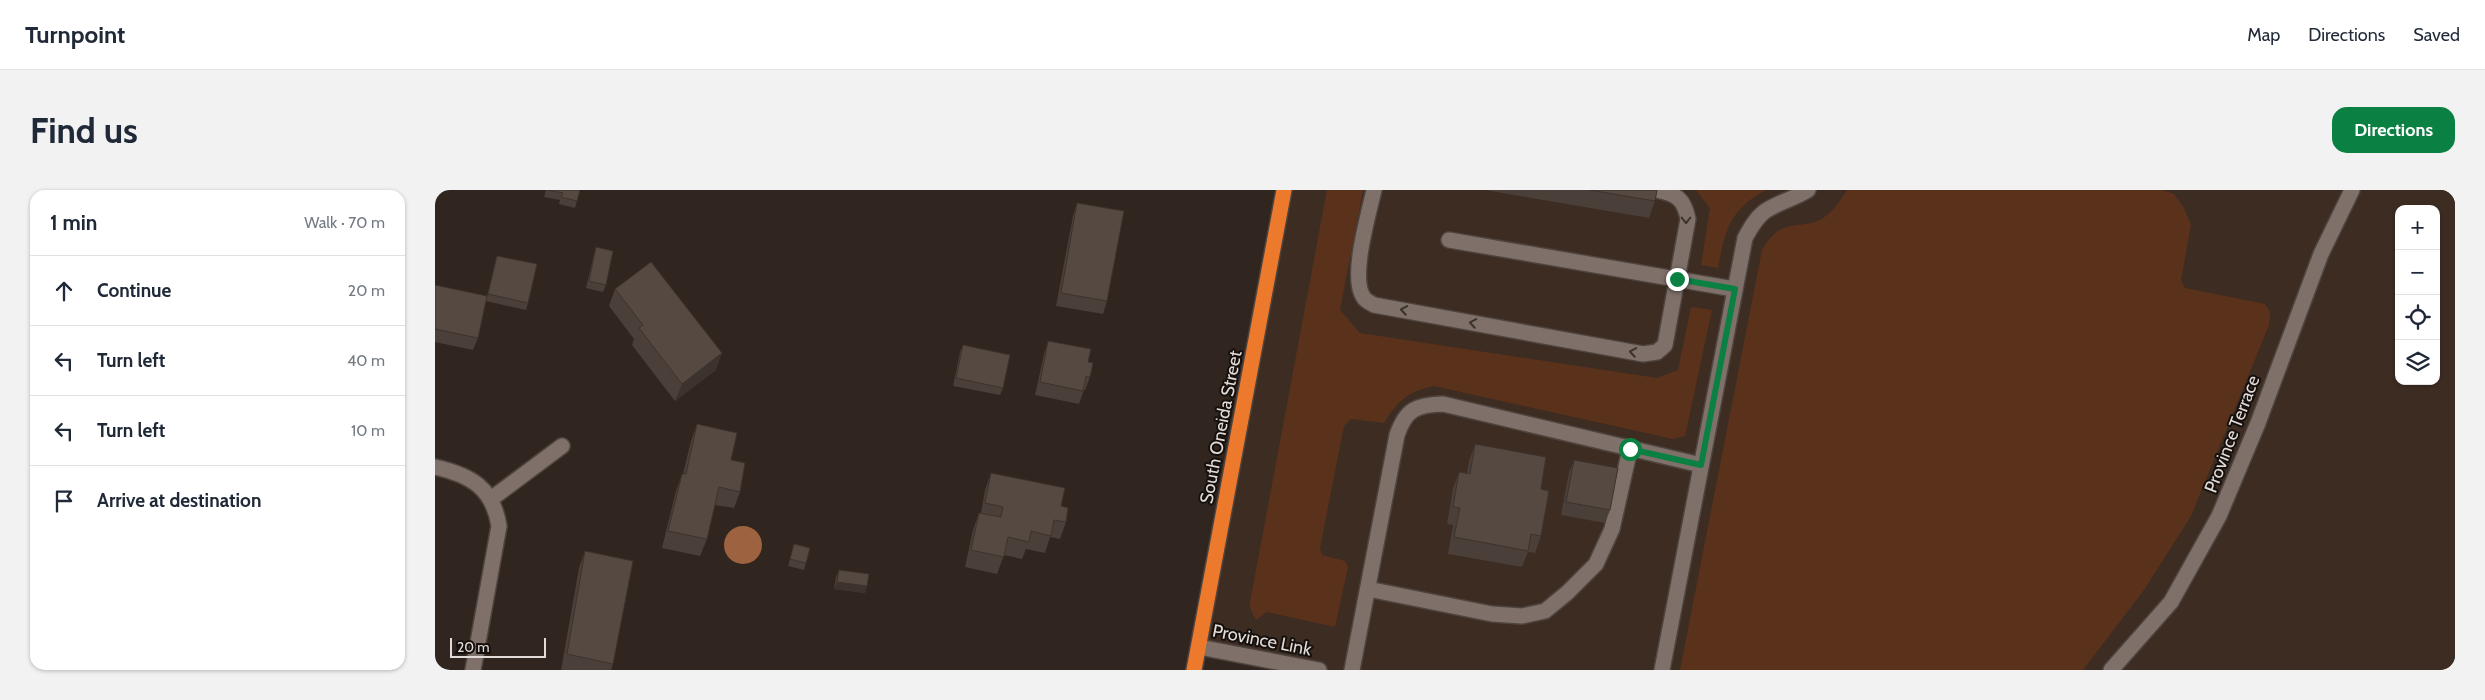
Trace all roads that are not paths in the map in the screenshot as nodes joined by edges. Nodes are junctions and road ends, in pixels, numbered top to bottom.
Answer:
1 (1284, 190) edge
2 (1374, 190) edge
3 (1656, 190) edge
4 (1808, 190) edge
5 (2352, 190) edge
6 (1449, 240) dead end
7 (1677, 279) junction
8 (1735, 289) junction
9 (562, 446) dead end
10 (1630, 449) junction
11 (1701, 465) junction
12 (435, 467) edge
13 (491, 499) junction
14 (1368, 589) junction
15 (1199, 647) junction
16 (473, 670) edge
17 (1194, 670) edge
18 (1319, 670) edge
19 (1352, 670) edge
20 (1662, 670) edge
21 (2111, 670) edge

1 - 15 highway, South Oneida Street
7 -> 2 street
3 -> 7 street
4 - 8 street
5 - 21 street, Province Terrace
6 - 7 street
7 - 8 street
8 - 11 street
9 - 13 street
10 - 11 street
10 - 14 street
10 - 14 street
11 - 20 street
12 - 13 street
13 - 16 street
14 - 19 street
15 - 17 highway, South Oneida Street
15 - 18 street, Province Link

